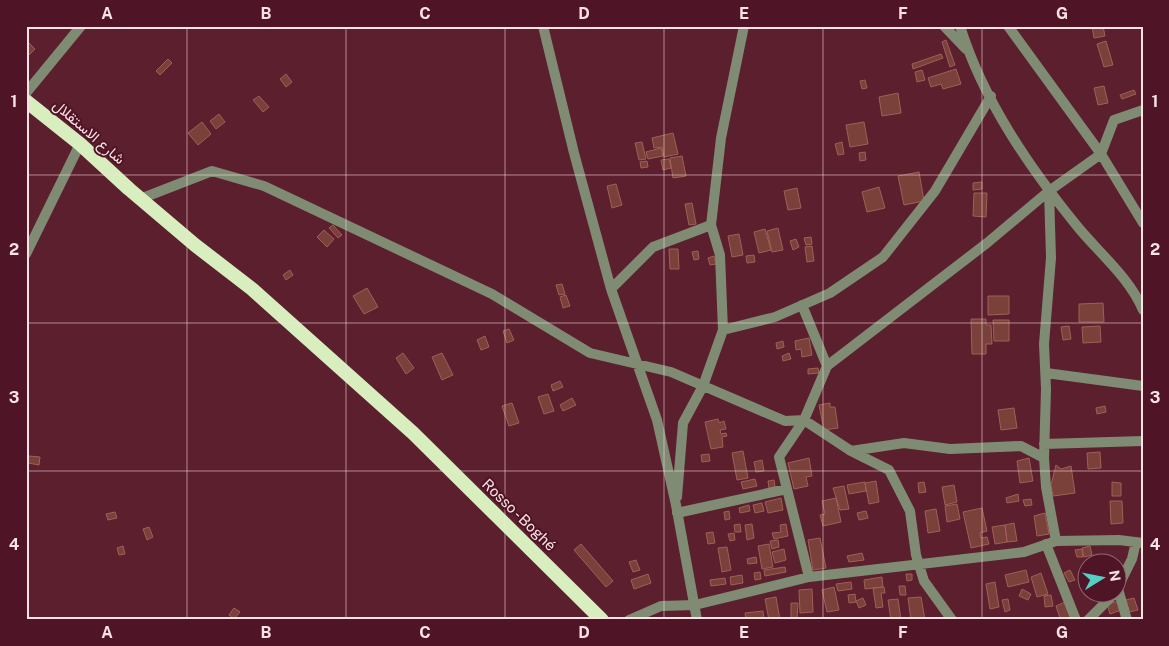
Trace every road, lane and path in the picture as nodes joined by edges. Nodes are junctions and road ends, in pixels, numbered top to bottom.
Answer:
1 (81, 26) edge
2 (544, 26) edge
3 (744, 26) edge
4 (944, 26) edge
5 (960, 26) edge
6 (1008, 26) edge
7 (968, 52) junction
8 (26, 93) edge
9 (991, 96) junction
10 (26, 101) edge
11 (1143, 110) edge
12 (80, 144) junction
13 (1101, 154) junction
14 (1049, 191) junction
15 (140, 199) junction
16 (1143, 223) edge
17 (711, 225) junction
18 (26, 254) edge
19 (611, 289) junction
20 (802, 305) junction
21 (1143, 310) edge
22 (723, 330) junction
23 (637, 364) junction
24 (827, 366) junction
25 (1046, 374) junction
26 (703, 386) junction
27 (1143, 386) edge
28 (804, 420) junction
29 (1143, 441) edge
30 (1044, 444) junction
31 (851, 452) junction
32 (1044, 458) junction
33 (787, 489) junction
34 (677, 509) junction
35 (1051, 542) junction
36 (1139, 542) edge
37 (921, 565) junction
38 (1126, 571) edge
39 (809, 577) junction
40 (1103, 604) edge
41 (1121, 604) edge
42 (695, 605) junction
43 (602, 620) edge
44 (628, 620) edge
45 (697, 620) edge
46 (952, 620) edge
47 (1076, 620) edge
48 (1088, 620) edge
49 (1127, 620) edge

1 - 8 street
2 - 19 street
3 - 17 street
4 - 7 street
5 - 7 street
6 - 13 street
7 - 9 street
9 - 14 street
9 - 20 street
10 - 12 highway, شارع الاستقلال
11 - 13 street
12 - 15 highway, شارع الاستقلال
12 - 18 street
13 - 14 street
13 - 16 street
14 - 21 street
14 - 24 street
14 - 25 street
15 - 23 street
15 - 43 highway, Rosso - Boghé
17 - 19 street
17 - 22 street
19 - 23 street
20 - 22 street
20 - 24 street
22 - 26 street
23 - 26 street
23 - 34 street
24 - 28 street
25 - 27 street
25 - 30 street
26 - 28 street
26 - 34 street
28 - 31 street
28 - 33 street
29 - 30 street
30 - 32 street
31 - 32 street
31 - 37 street
32 - 35 street
33 - 34 street
33 - 39 street
34 - 42 street
35 - 36 street
35 - 37 street
35 - 47 street
36 - 38 street
37 - 39 street
37 - 46 street
39 - 42 street
40 - 48 street
41 - 49 street
42 - 44 street
42 - 45 street

